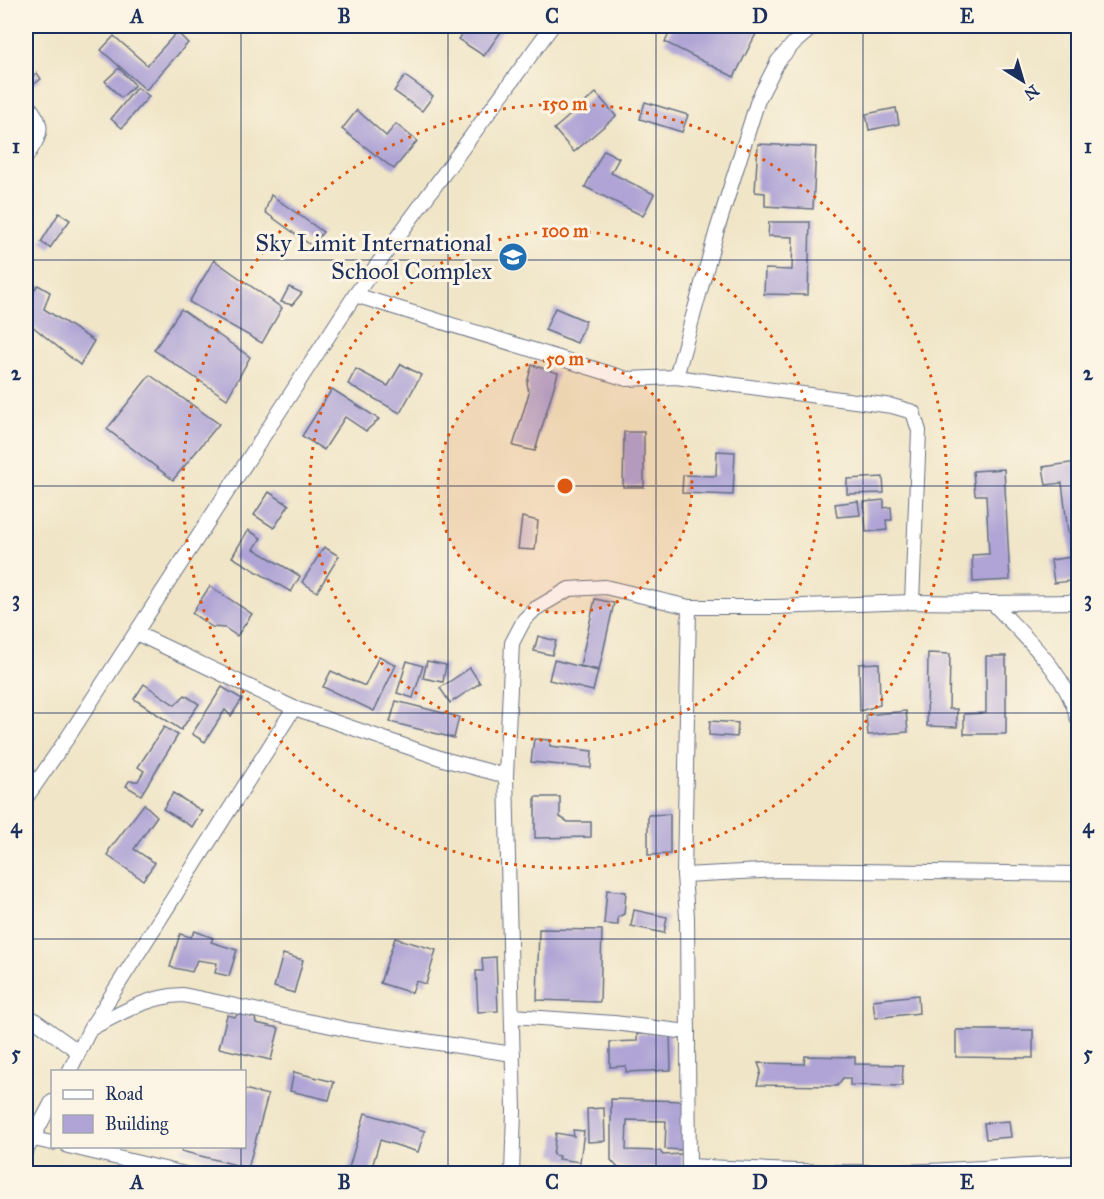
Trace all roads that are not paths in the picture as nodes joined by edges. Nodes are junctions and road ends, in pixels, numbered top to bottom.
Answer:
1 (552, 26) edge
2 (814, 26) edge
3 (26, 102) edge
4 (26, 157) edge
5 (355, 295) junction
6 (676, 377) junction
7 (912, 602) junction
8 (1078, 602) edge
9 (993, 603) junction
10 (689, 607) junction
11 (136, 633) junction
12 (294, 708) junction
13 (1078, 720) edge
14 (506, 776) junction
15 (26, 798) edge
16 (1078, 874) edge
17 (684, 875) junction
18 (26, 1014) edge
19 (512, 1016) junction
20 (90, 1029) junction
21 (688, 1032) junction
22 (79, 1052) junction
23 (513, 1054) junction
24 (70, 1070) edge
25 (51, 1104) edge
26 (33, 1138) junction
27 (51, 1143) edge
28 (77, 1148) edge
29 (26, 1151) edge
30 (1078, 1163) edge
31 (689, 1170) edge
32 (185, 1173) edge
33 (512, 1173) edge

1 - 5 street
2 - 6 street
3 - 4 street
5 - 6 street
5 - 11 street
6 - 7 street
7 - 9 street
7 - 10 street
8 - 9 street
9 - 13 street
10 - 14 street
10 - 17 street
11 - 12 street
11 - 15 street
12 - 14 street
12 - 20 street
14 - 19 street
16 - 17 street
17 - 21 street
18 - 22 street
19 - 21 street
19 - 23 street
20 - 22 street
20 - 23 street
21 - 31 street
22 - 24 street
23 - 33 street
25 - 26 street
26 - 27 street
26 - 29 street
28 - 32 street
30 - 31 street

